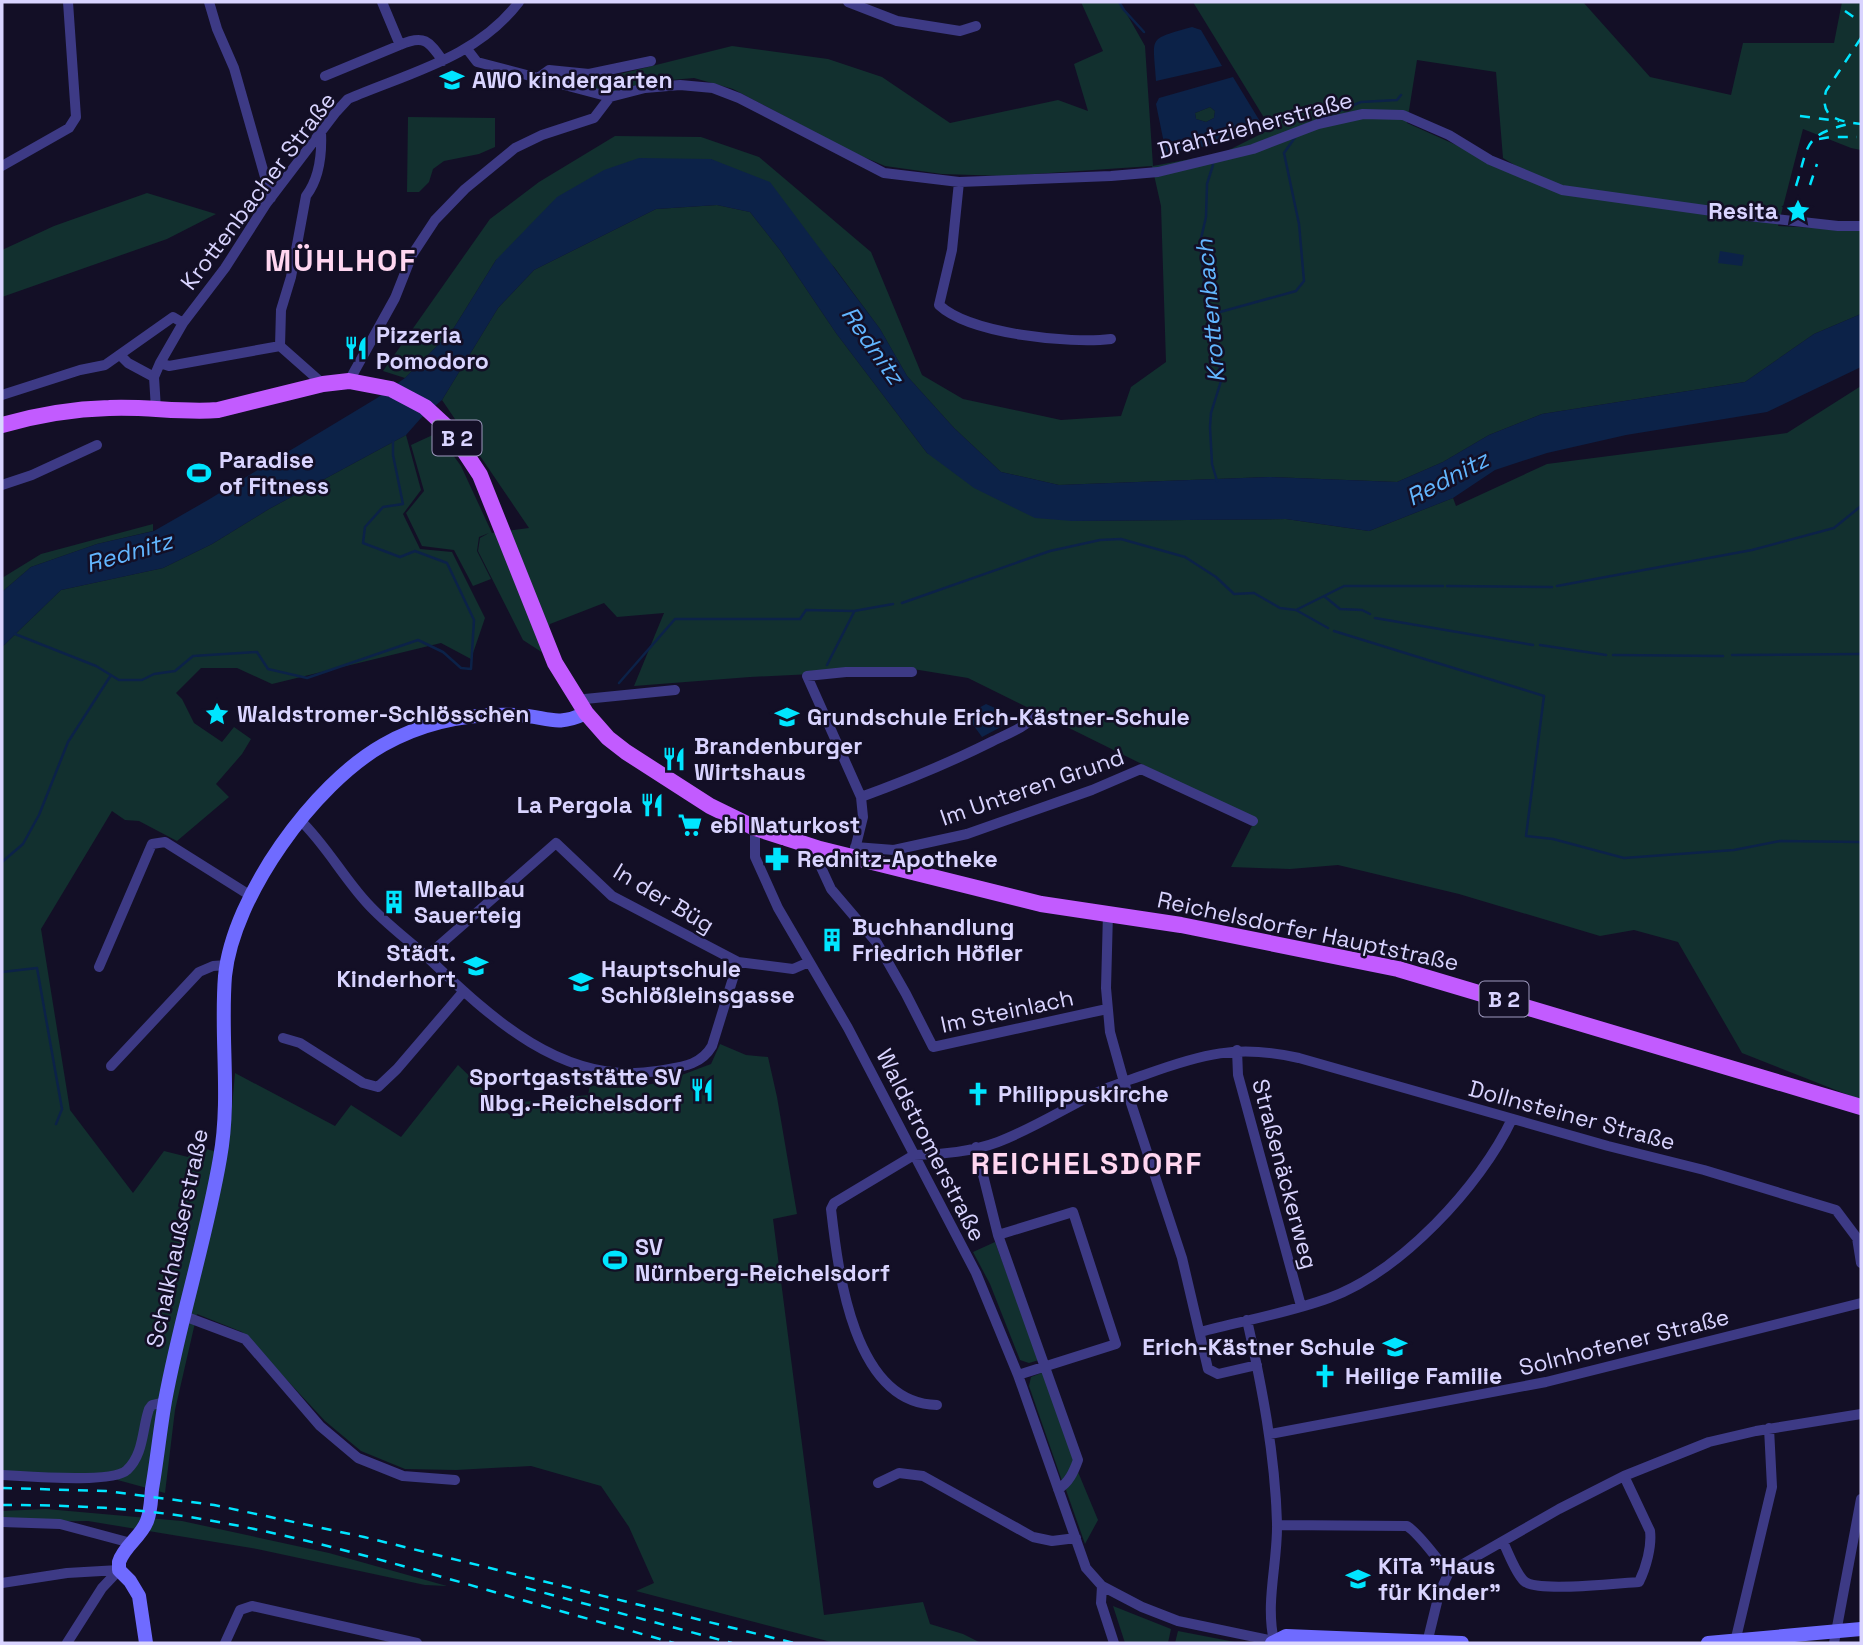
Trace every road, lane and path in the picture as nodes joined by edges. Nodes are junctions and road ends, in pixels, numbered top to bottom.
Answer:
1 (68, 2) edge
2 (209, 2) edge
3 (382, 2) edge
4 (519, 2) edge
5 (848, 2) edge
6 (976, 26) dead end
7 (400, 45) junction
8 (467, 50) junction
9 (443, 61) junction
10 (651, 61) dead end
11 (325, 76) dead end
12 (538, 78) junction
13 (610, 97) junction
14 (321, 132) junction
15 (2, 166) edge
16 (959, 182) junction
17 (271, 198) junction
18 (1861, 226) edge
19 (183, 323) junction
20 (1111, 339) dead end
21 (280, 346) junction
22 (120, 355) junction
23 (160, 363) junction
24 (155, 377) junction
25 (356, 382) junction
26 (323, 384) junction
27 (2, 395) edge
28 (156, 409) junction
29 (2, 425) edge
30 (97, 445) dead end
31 (2, 485) edge
32 (912, 672) dead end
33 (675, 690) dead end
34 (582, 708) junction
35 (1037, 714) dead end
36 (861, 797) junction
37 (300, 820) junction
38 (1254, 821) dead end
39 (755, 828) junction
40 (820, 849) junction
41 (854, 852) junction
42 (251, 896) junction
43 (1108, 914) junction
44 (426, 957) junction
45 (737, 962) junction
46 (809, 962) junction
47 (227, 965) junction
48 (99, 967) dead end
49 (463, 992) junction
50 (1107, 1009) junction
51 (283, 1038) dead end
52 (1237, 1050) junction
53 (111, 1066) dead end
54 (1124, 1082) junction
55 (1861, 1107) edge
56 (1512, 1119) junction
57 (976, 1147) junction
58 (914, 1155) junction
59 (998, 1235) junction
60 (1861, 1263) edge
61 (1861, 1303) edge
62 (1301, 1306) junction
63 (184, 1316) junction
64 (1247, 1320) junction
65 (1200, 1332) junction
66 (1257, 1365) junction
67 (1045, 1366) junction
68 (1018, 1375) junction
69 (165, 1402) junction
70 (937, 1405) dead end
71 (1861, 1414) edge
72 (1769, 1428) junction
73 (1270, 1434) junction
74 (2, 1475) edge
75 (1624, 1476) junction
76 (455, 1480) dead end
77 (878, 1483) dead end
78 (1058, 1489) junction
79 (1861, 1499) edge
80 (2, 1522) edge
81 (1277, 1525) junction
82 (1076, 1538) junction
83 (1503, 1542) junction
84 (131, 1543) junction
85 (119, 1570) junction
86 (1449, 1572) junction
87 (2, 1583) edge
88 (1102, 1586) junction
89 (1861, 1629) edge
90 (1835, 1638) edge
91 (1273, 1642) edge
92 (1735, 1642) edge
93 (66, 1643) edge
94 (146, 1643) edge
95 (225, 1643) edge
96 (417, 1643) edge
97 (1114, 1643) edge
98 (1428, 1643) edge
99 (1462, 1643) edge
100 (1708, 1643) edge

1 - 15 street
2 - 17 street
3 - 7 street
4 - 8 street, Krottenbacher Straße
5 - 6 street
7 - 9 street
7 - 11 street
8 - 9 street, Krottenbacher Straße
8 - 12 street, Drahtzieherstraße
9 - 14 street, Krottenbacher Straße
10 - 12 street, Drahtzieherstraße
12 - 13 street, Drahtzieherstraße
13 - 16 street, Drahtzieherstraße
13 - 25 street
14 - 17 street, Krottenbacher Straße
14 - 21 street
16 - 18 street, Drahtzieherstraße
16 - 20 street
17 - 19 street, Krottenbacher Straße
19 - 22 street
19 - 23 street, Krottenbacher Straße
21 - 23 street
21 - 26 street
22 - 24 street
22 - 27 street
23 - 24 street, Krottenbacher Straße
24 - 28 street, Krottenbacher Straße
25 - 26 main road, B 2
25 - 34 main road, Reichelsdorfer Hauptstraße / B 2
26 - 28 main road, B 2
28 - 29 main road, B 2
30 - 31 street
32 - 36 street
33 - 34 street
34 - 37 main road, Schalkhaußerstraße
34 - 39 main road, Reichelsdorfer Hauptstraße / B 2
35 - 36 street
36 - 41 street
37 - 42 main road, Schalkhaußerstraße
37 - 44 street
38 - 41 street, Im Unteren Grund
39 - 40 main road, Reichelsdorfer Hauptstraße / B 2
39 - 46 street, Waldstromerstraße
40 - 41 main road, Reichelsdorfer Hauptstraße / B 2
40 - 50 street, Im Steinlach
41 - 43 main road, Reichelsdorfer Hauptstraße / B 2
42 - 47 main road, Schalkhaußerstraße
42 - 48 street
43 - 50 street
43 - 55 main road, Reichelsdorfer Hauptstraße / B 2
44 - 45 street, In der Büg
44 - 49 street
45 - 46 street, In der Büg
45 - 49 street
46 - 58 street, Waldstromerstraße
47 - 53 street
47 - 63 main road, Schalkhaußerstraße
49 - 51 street
50 - 54 street
52 - 54 street, Dollnsteiner Straße
52 - 56 street, Dollnsteiner Straße
52 - 62 street, Straßenäckerweg
54 - 57 street, Dollnsteiner Straße
54 - 65 street
56 - 60 street, Dollnsteiner Straße
56 - 62 street
57 - 58 street, Dollnsteiner Straße
57 - 59 street, Waldstromerstraße
58 - 68 street, Waldstromerstraße
58 - 70 street
59 - 67 street, Waldstromerstraße
59 - 67 street
61 - 73 street, Solnhofener Straße
62 - 64 street
63 - 69 main road, Schalkhaußerstraße
63 - 76 street
64 - 65 street
64 - 66 street
65 - 66 street
66 - 73 street
67 - 68 street
67 - 78 street, Waldstromerstraße
68 - 78 street, Waldstromerstraße
69 - 74 street
69 - 84 main road, Schalkhaußerstraße
71 - 72 street
72 - 75 street
72 - 92 street
73 - 81 street
75 - 83 street
75 - 83 street
77 - 82 street
78 - 82 street, Waldstromerstraße
79 - 90 street
80 - 84 street
81 - 86 street
81 - 91 street
82 - 88 street, Waldstromerstraße
83 - 86 street
84 - 85 main road, Schalkhaußerstraße
85 - 87 street
85 - 93 street, Schalkhaußerstraße
85 - 94 main road
86 - 98 street
88 - 91 street, Waldstromerstraße
88 - 97 street, Waldstromerstraße
89 - 90 main road
90 - 92 main road
91 - 98 main road
92 - 100 main road
95 - 96 street
98 - 99 main road

